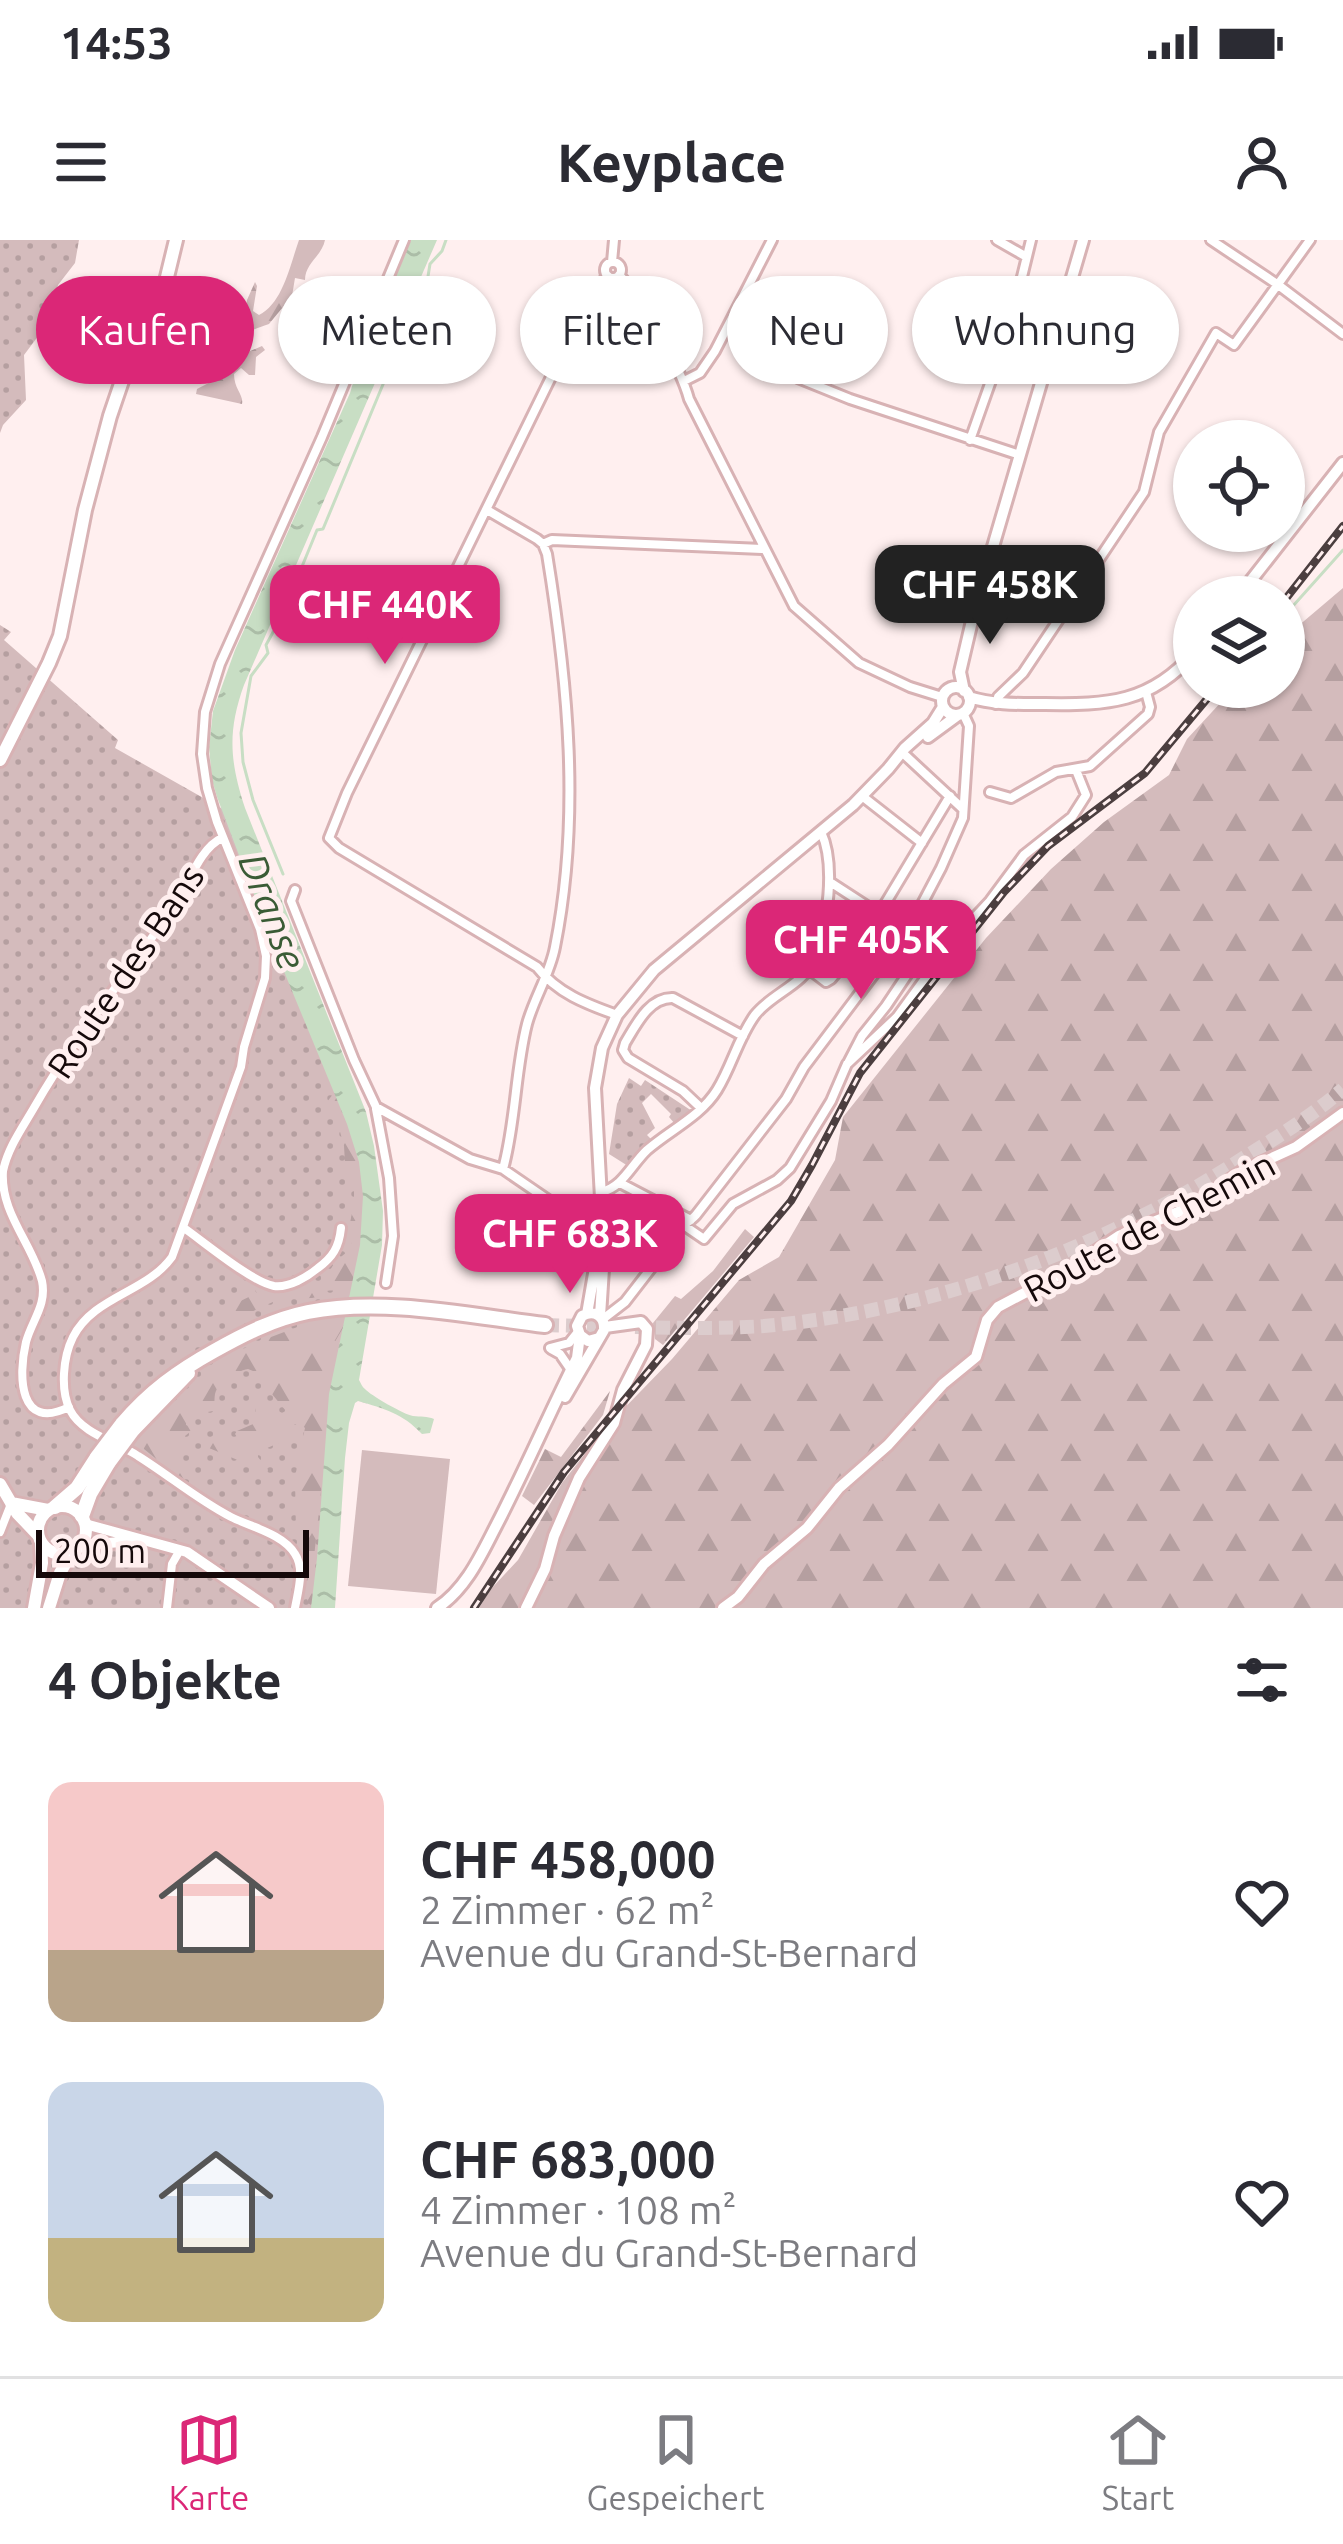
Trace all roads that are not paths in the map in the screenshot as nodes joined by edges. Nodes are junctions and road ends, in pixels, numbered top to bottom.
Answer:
1 (176, 240) edge
2 (404, 240) edge
3 (614, 240) edge
4 (772, 240) edge
5 (997, 240) edge
6 (1030, 240) edge
7 (1083, 240) edge
8 (1211, 240) edge
9 (1304, 242) edge
10 (1025, 256) junction
11 (614, 276) edge
12 (1277, 284) junction
13 (1343, 334) edge
14 (703, 369) edge
15 (548, 384) edge
16 (685, 384) edge
17 (813, 384) edge
18 (970, 440) junction
19 (1020, 455) junction
20 (1343, 464) edge
21 (488, 510) junction
22 (543, 544) junction
23 (763, 549) junction
24 (1255, 576) edge
25 (975, 608) junction
26 (1173, 675) edge
27 (1146, 692) junction
28 (944, 698) junction
29 (995, 704) junction
30 (964, 705) junction
31 (906, 756) junction
32 (0, 760) edge
33 (888, 769) junction
34 (1076, 770) junction
35 (990, 792) dead end
36 (862, 796) junction
37 (950, 796) junction
38 (962, 809) junction
39 (821, 832) junction
40 (223, 837) junction
41 (922, 843) junction
42 (830, 882) junction
43 (295, 890) dead end
44 (881, 915) junction
45 (906, 931) junction
46 (809, 969) junction
47 (545, 978) junction
48 (617, 1015) junction
49 (743, 1036) junction
50 (847, 1064) junction
51 (376, 1107) junction
52 (700, 1108) junction
53 (1343, 1113) edge
54 (502, 1169) junction
55 (620, 1183) junction
56 (599, 1192) junction
57 (688, 1223) junction
58 (184, 1228) junction
59 (341, 1228) dead end
60 (601, 1233) junction
61 (386, 1283) dead end
62 (586, 1314) junction
63 (545, 1325) tunnel mouth
64 (602, 1325) junction
65 (579, 1334) junction
66 (571, 1370) junction
67 (69, 1407) junction
68 (545, 1430) junction
69 (103, 1460) junction
70 (0, 1484) edge
71 (11, 1502) junction
72 (52, 1509) junction
73 (83, 1520) junction
74 (23, 1521) junction
75 (0, 1533) edge
76 (39, 1539) junction
77 (150, 1540) junction
78 (177, 1548) junction
79 (76, 1549) junction
80 (34, 1608) edge
81 (49, 1608) edge
82 (167, 1608) edge
83 (269, 1608) edge
84 (296, 1608) edge
85 (437, 1608) edge
86 (526, 1608) edge
87 (724, 1608) edge

1 - 32 main road
2 - 40 street
3 - 11 street
4 - 14 street
5 - 10 street
6 - 10 street
7 - 19 street
8 - 12 street
9 - 12 street
10 - 18 street
12 - 13 street
12 - 29 street
15 - 21 street
16 - 23 street
17 - 18 street
18 - 19 street
19 - 25 street
20 - 24 street
21 - 22 street
21 - 47 street
22 - 23 street
22 - 47 street
23 - 28 street
25 - 28 street
25 - 30 street
26 - 27 street
27 - 29 street
27 - 34 street
28 - 30 street
28 - 30 street
28 - 33 street
29 - 30 street
30 - 31 street
30 - 38 street
31 - 33 street
31 - 37 street
33 - 36 street
34 - 35 street
34 - 50 street
36 - 39 street
36 - 41 street
37 - 38 street
37 - 41 street
38 - 45 street
39 - 42 street
39 - 48 street
40 - 58 street
40 - 67 street, Route des Bans
41 - 44 street
42 - 44 street
42 - 46 street
43 - 51 street
44 - 45 street
44 - 46 street
45 - 50 street
45 - 57 street
46 - 49 street
47 - 48 street
47 - 54 street
48 - 56 street
49 - 52 street
49 - 52 street
50 - 57 street
51 - 54 street
51 - 61 street
52 - 55 street
53 - 87 street, Route de Chemin
54 - 60 street
55 - 56 street
55 - 57 street
56 - 60 street
57 - 64 street
58 - 59 street
58 - 67 street
60 - 62 street
60 - 64 street
62 - 64 street
62 - 65 street
63 - 69 highway, bridge
64 - 65 street
64 - 68 street
64 - 86 street
65 - 66 street
65 - 66 street
66 - 68 street
67 - 84 street
68 - 85 street
69 - 72 highway
69 - 73 highway
70 - 71 main road
71 - 72 main road
71 - 74 main road
71 - 75 street
72 - 73 main road
72 - 76 main road
73 - 77 street
73 - 79 main road
74 - 75 street
74 - 76 main road
76 - 79 main road
76 - 80 main road
77 - 78 street
77 - 79 street
78 - 82 street
78 - 83 street
79 - 81 main road

